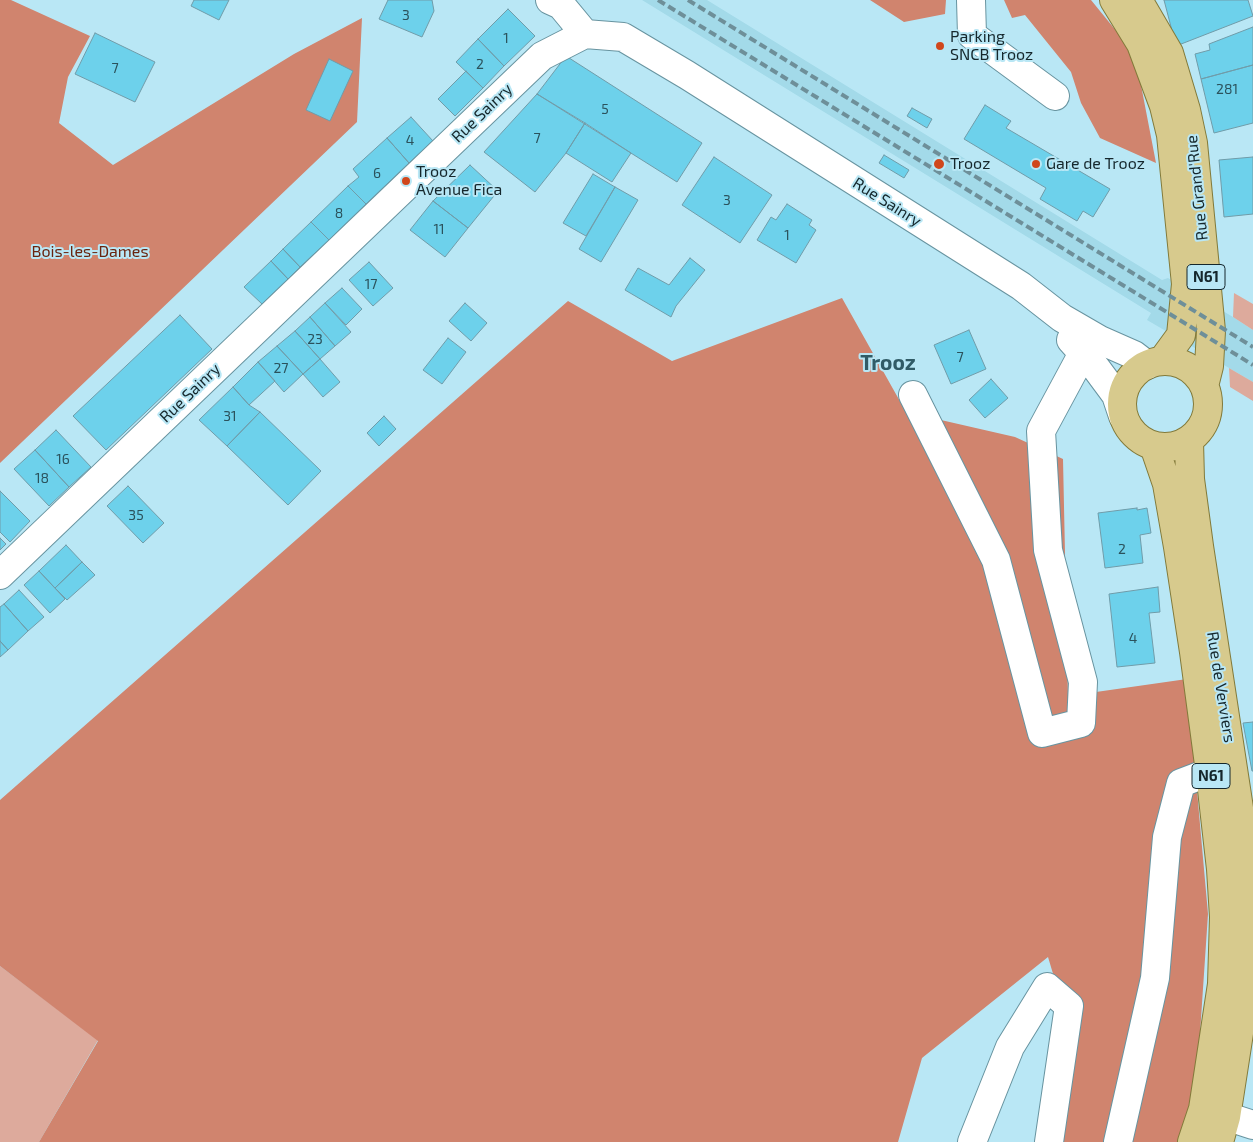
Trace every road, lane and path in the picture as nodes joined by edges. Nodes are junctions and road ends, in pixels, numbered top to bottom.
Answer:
1 (550, 0) edge
2 (971, 0) edge
3 (1114, 0) edge
4 (1138, 0) edge
5 (585, 34) junction
6 (1055, 96) dead end
7 (1021, 286) junction
8 (1082, 353) junction
9 (1155, 363) junction
10 (1204, 386) junction
11 (913, 396) dead end
12 (1123, 416) junction
13 (1189, 441) junction
14 (1154, 446) junction
15 (0, 575) edge
16 (1210, 772) junction
17 (1216, 1122) edge
18 (1253, 1125) edge
19 (972, 1142) edge
20 (1049, 1142) edge
21 (1118, 1142) edge
22 (1192, 1142) edge

1 - 5 street
2 - 6 street
3 - 9 main road, Rue Grand'Rue / N61
4 - 10 main road, Rue Grand'Rue / N61
5 - 7 street, Rue Sainry
5 - 15 street, Rue Sainry
7 - 8 street, Rue Sainry
7 - 9 street, Rue Sainry
8 - 11 street
8 - 12 street, Rue Sainry
9 - 10 main road
9 - 12 main road, Rue Grand'Rue / N61
10 - 13 main road, Rue Grand'Rue / N61
12 - 14 main road
13 - 14 main road
13 - 17 main road, Rue de Verviers / N61
14 - 16 main road, Rue de Verviers / N61
16 - 17 main road, Rue de Verviers / N61
16 - 21 street
17 - 18 street
17 - 22 main road, Rue de Verviers / N61
19 - 20 street

